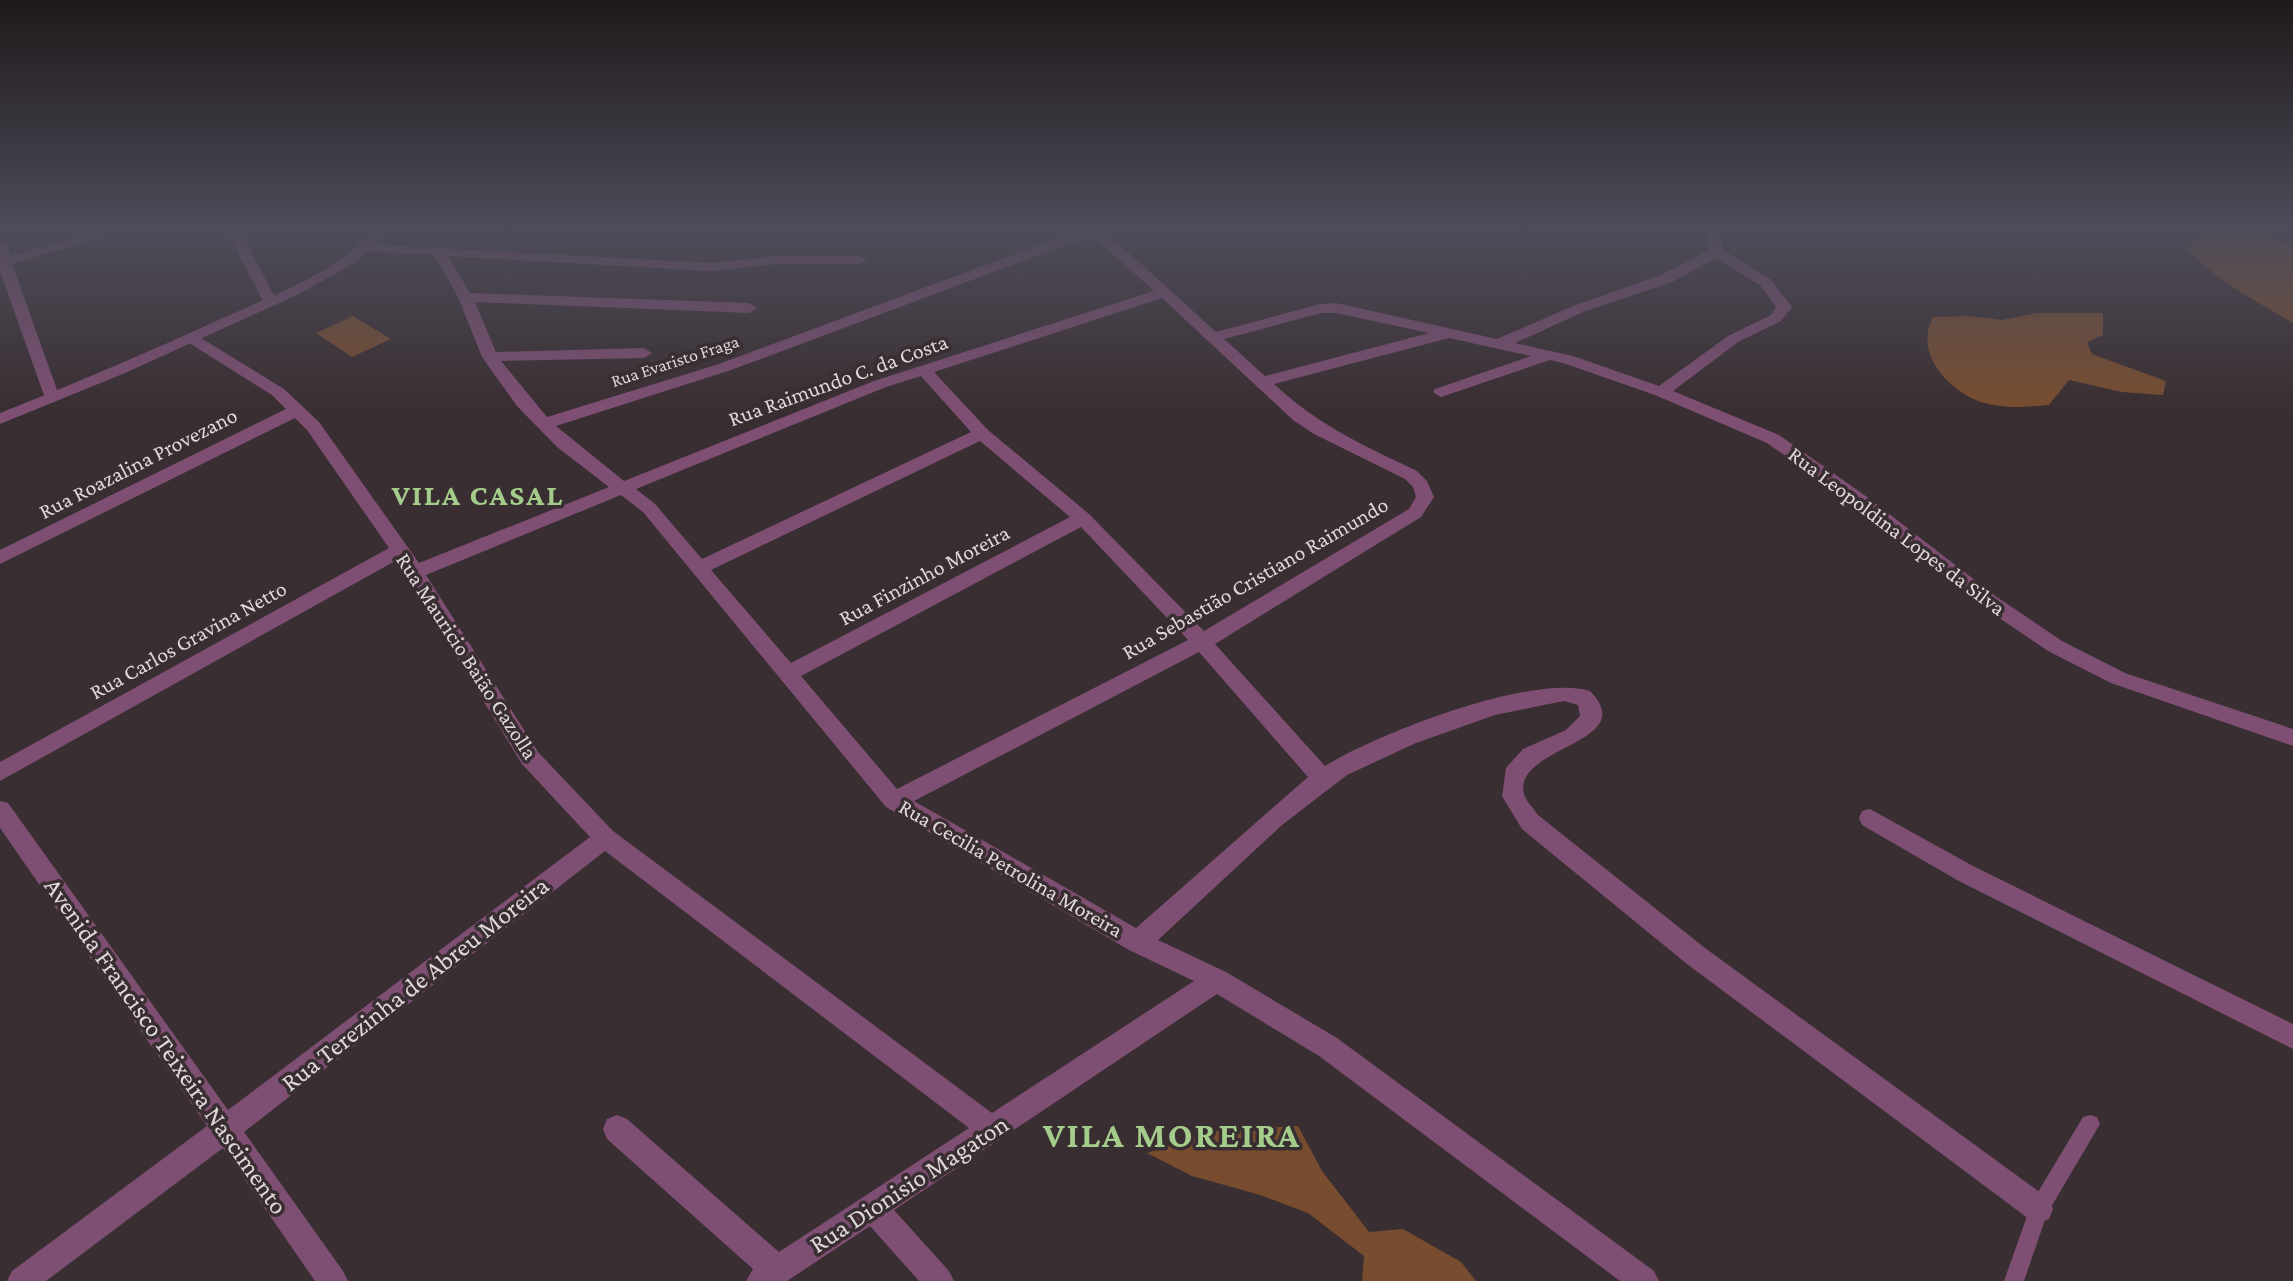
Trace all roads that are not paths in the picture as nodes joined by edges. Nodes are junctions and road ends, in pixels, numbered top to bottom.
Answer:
1 (13, 292) edge
2 (265, 292) edge
3 (286, 292) edge
4 (462, 292) edge
5 (927, 292) edge
6 (1629, 292) edge
7 (1772, 292) edge
8 (1163, 293) joint
9 (465, 297) junction
10 (270, 301) junction
11 (749, 308) dead end
12 (1537, 329) junction
13 (1447, 333) junction
14 (191, 338) junction
15 (1212, 338) junction
16 (1498, 344) junction
17 (644, 353) dead end
18 (1549, 355) junction
19 (490, 357) junction
20 (923, 369) junction
21 (1263, 382) junction
22 (1441, 392) dead end
23 (1661, 392) junction
24 (52, 398) junction
25 (297, 410) junction
26 (0, 419) edge
27 (543, 424) junction
28 (982, 434) junction
29 (622, 486) junction
30 (1083, 518) junction
31 (400, 550) junction
32 (0, 558) edge
33 (699, 568) junction
34 (415, 572) junction
35 (1202, 642) junction
36 (788, 674) junction
37 (2293, 738) edge
38 (0, 772) edge
39 (1322, 778) junction
40 (894, 801) junction
41 (0, 810) edge
42 (1870, 818) dead end
43 (605, 838) junction
44 (1138, 942) junction
45 (1217, 980) junction
46 (2293, 1037) edge
47 (2090, 1124) dead end
48 (226, 1129) junction
49 (617, 1129) dead end
50 (993, 1130) junction
51 (872, 1207) junction
52 (2039, 1209) junction
53 (769, 1276) edge
54 (22, 1281) edge
55 (333, 1281) edge
56 (939, 1281) edge
57 (1644, 1281) edge
58 (2014, 1281) edge

1 - 24 street
2 - 10 street
3 - 10 street
4 - 9 street, Rua Cecilia Petrolina Moreira
5 - 27 street, Rua Evaristo Fraga
6 - 12 street
7 - 23 street
8 - 15 street, Rua Sebastião Cristiano Raimundo
8 - 20 street, Rua Raimundo C. da Costa
9 - 11 street
9 - 19 street, Rua Cecilia Petrolina Moreira
10 - 14 street
12 - 16 street
12 - 18 street
13 - 15 street, Rua Leopoldina Lopes da Silva
13 - 16 street, Rua Leopoldina Lopes da Silva
13 - 21 street
14 - 24 street
14 - 25 street, Rua Mauricio Baião Gazolla
15 - 21 street, Rua Sebastião Cristiano Raimundo
16 - 18 street, Rua Leopoldina Lopes da Silva
17 - 19 street
18 - 22 street
18 - 23 street, Rua Leopoldina Lopes da Silva
19 - 27 street, Rua Cecilia Petrolina Moreira
20 - 28 street
20 - 29 street, Rua Raimundo C. da Costa
21 - 35 street, Rua Sebastião Cristiano Raimundo
23 - 37 street, Rua Leopoldina Lopes da Silva
24 - 26 street
25 - 31 street, Rua Mauricio Baião Gazolla
25 - 32 street, Rua Roazalina Provezano
27 - 29 street, Rua Cecilia Petrolina Moreira
28 - 30 street
28 - 33 street
29 - 33 street, Rua Cecilia Petrolina Moreira
29 - 34 street
30 - 35 street
30 - 36 street, Rua Finzinho Moreira
31 - 34 street, Rua Mauricio Baião Gazolla
31 - 38 street, Rua Carlos Gravina Netto
33 - 36 street, Rua Cecilia Petrolina Moreira
34 - 43 street, Rua Mauricio Baião Gazolla
35 - 39 street
35 - 40 street, Rua Sebastião Cristiano Raimundo
36 - 40 street, Rua Cecilia Petrolina Moreira
39 - 44 street
39 - 52 street
40 - 44 street, Rua Cecilia Petrolina Moreira
41 - 48 street, Avenida Francisco Teixeira Nascimento
42 - 46 street
43 - 48 street, Rua Terezinha de Abreu Moreira
43 - 50 street, Rua Mauricio Baião Gazolla
44 - 45 street, Rua Cecilia Petrolina Moreira
45 - 50 street, Rua Dionisio Magaton
45 - 57 street, Rua Cecilia Petrolina Moreira
47 - 52 lane
48 - 54 street, Rua Terezinha de Abreu Moreira
48 - 55 street, Avenida Francisco Teixeira Nascimento
49 - 53 street
50 - 51 street, Rua Dionisio Magaton
51 - 53 street, Rua Dionisio Magaton
51 - 56 street
52 - 58 lane

